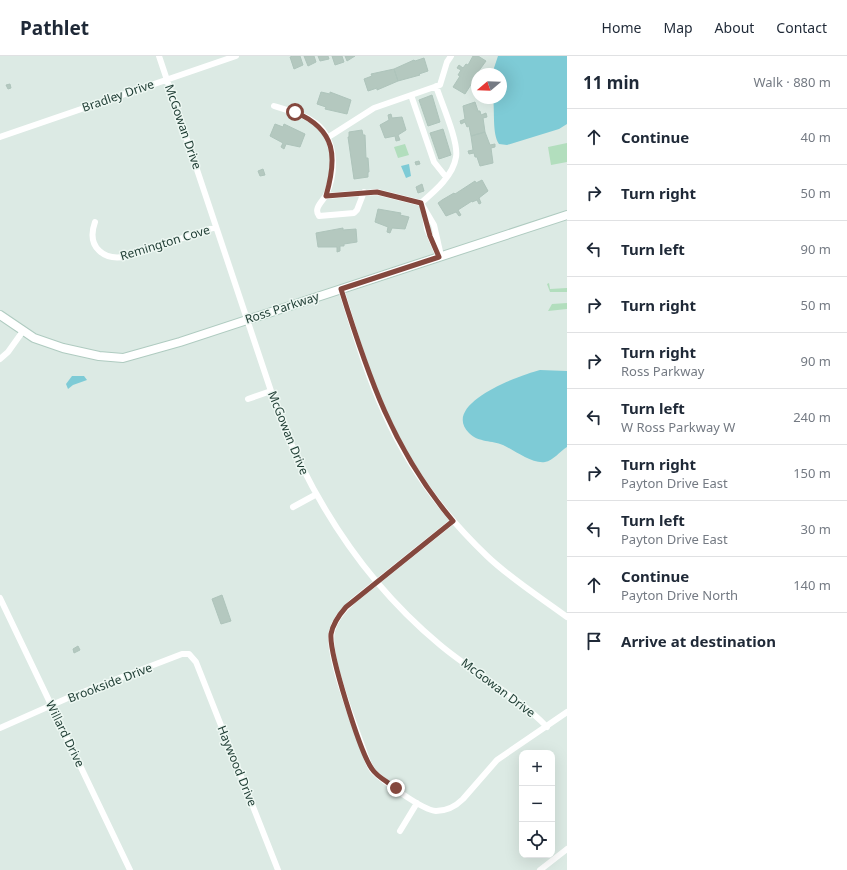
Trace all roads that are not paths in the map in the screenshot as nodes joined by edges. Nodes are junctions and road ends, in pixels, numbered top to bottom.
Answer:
1 (159, 56) edge
2 (236, 56) edge
3 (451, 56) edge
4 (167, 79) junction
5 (438, 85) junction
6 (411, 95) junction
7 (274, 106) dead end
8 (0, 137) edge
9 (327, 138) junction
10 (446, 177) junction
11 (364, 192) junction
12 (326, 196) junction
13 (422, 205) junction
14 (567, 215) edge
15 (95, 222) dead end
16 (216, 227) junction
17 (440, 256) junction
18 (341, 289) junction
19 (0, 314) edge
20 (247, 320) junction
21 (23, 332) junction
22 (0, 359) edge
23 (271, 391) junction
24 (248, 399) dead end
25 (315, 495) junction
26 (293, 507) dead end
27 (453, 521) junction
28 (378, 582) junction
29 (0, 598) edge
30 (567, 617) edge
31 (196, 662) joint
32 (51, 706) junction
33 (567, 712) edge
34 (547, 726) junction
35 (0, 728) edge
36 (417, 803) junction
37 (400, 831) dead end
38 (567, 849) edge
39 (130, 870) edge
40 (278, 870) edge
41 (540, 870) edge

1 - 4 street, McGowan Drive
2 - 4 street, Bradley Drive
3 - 5 street
4 - 8 street, Bradley Drive
4 - 16 street, McGowan Drive
5 - 6 street
5 - 10 street
6 - 9 street
6 - 10 street
7 - 9 street
9 - 12 street
10 - 13 street
11 - 12 street
11 - 12 street
11 - 13 street
13 - 17 street
14 - 17 street, Ross Parkway
15 - 16 street, Remington Cove
16 - 20 street, McGowan Drive
17 - 18 street, Ross Parkway
18 - 20 street, Ross Parkway
18 - 27 street
19 - 21 street, Ross Parkway
20 - 21 street, Ross Parkway
20 - 23 street, McGowan Drive
21 - 22 street
23 - 24 street
23 - 25 street, McGowan Drive
25 - 26 street
25 - 28 street, McGowan Drive
27 - 28 street
27 - 30 street
28 - 34 street, McGowan Drive
28 - 36 street
29 - 32 street, Willard Drive
31 - 32 street, Brookside Drive
31 - 40 street, Haywood Drive
32 - 35 street, Brookside Drive
32 - 39 street, Willard Drive
33 - 34 street
34 - 36 street
36 - 37 street
38 - 41 street

